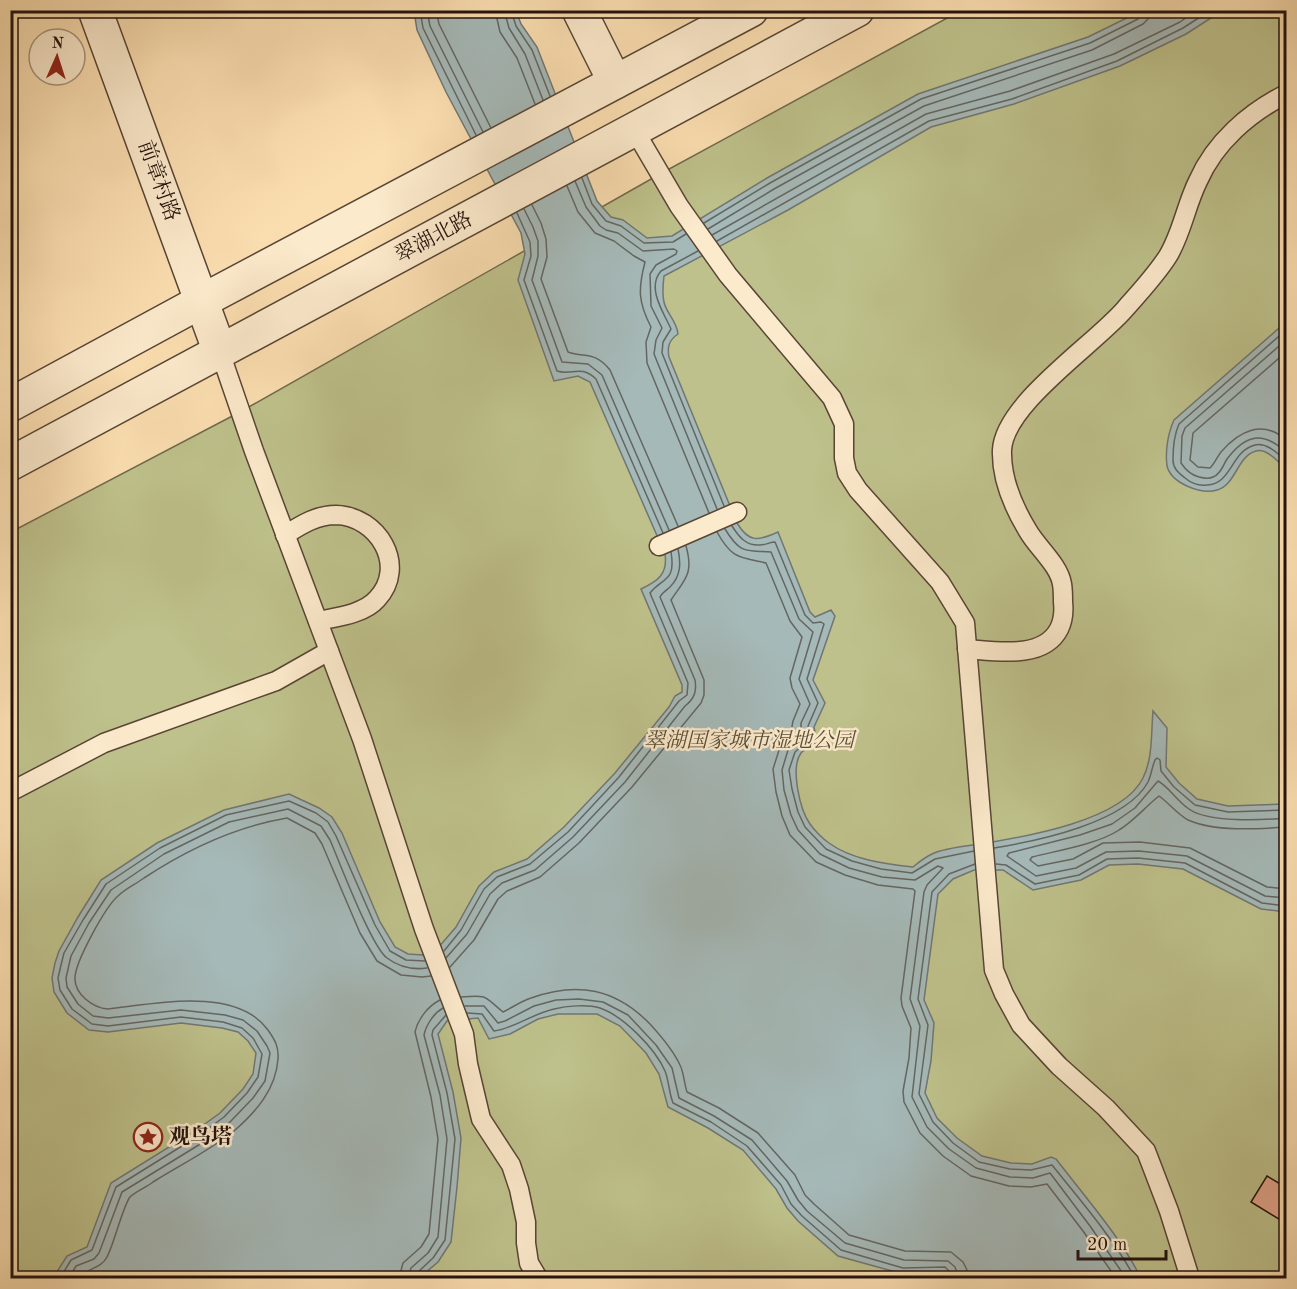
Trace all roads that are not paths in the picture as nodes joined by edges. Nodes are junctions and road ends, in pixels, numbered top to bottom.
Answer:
1 (95, 10) edge
2 (579, 10) edge
3 (751, 10) edge
4 (857, 10) edge
5 (615, 82) junction
6 (1287, 94) edge
7 (635, 131) junction
8 (202, 301) junction
9 (220, 352) junction
10 (10, 405) edge
11 (10, 464) edge
12 (736, 512) dead end
13 (285, 535) junction
14 (659, 546) dead end
15 (318, 621) junction
16 (967, 649) junction
17 (329, 651) junction
18 (10, 792) edge
19 (538, 1278) edge
20 (1190, 1278) edge

1 - 8 street, 前章村路
2 - 5 street
3 - 5 street
4 - 7 street, 翠湖北路
5 - 8 street
6 - 16 lane
7 - 9 street, 翠湖北路
7 - 16 lane
8 - 9 street, 前章村路
8 - 10 street
9 - 11 street, 翠湖北路
9 - 13 lane
12 - 14 lane
13 - 15 lane
13 - 15 lane
15 - 17 lane
16 - 20 lane
17 - 18 lane
17 - 19 lane

